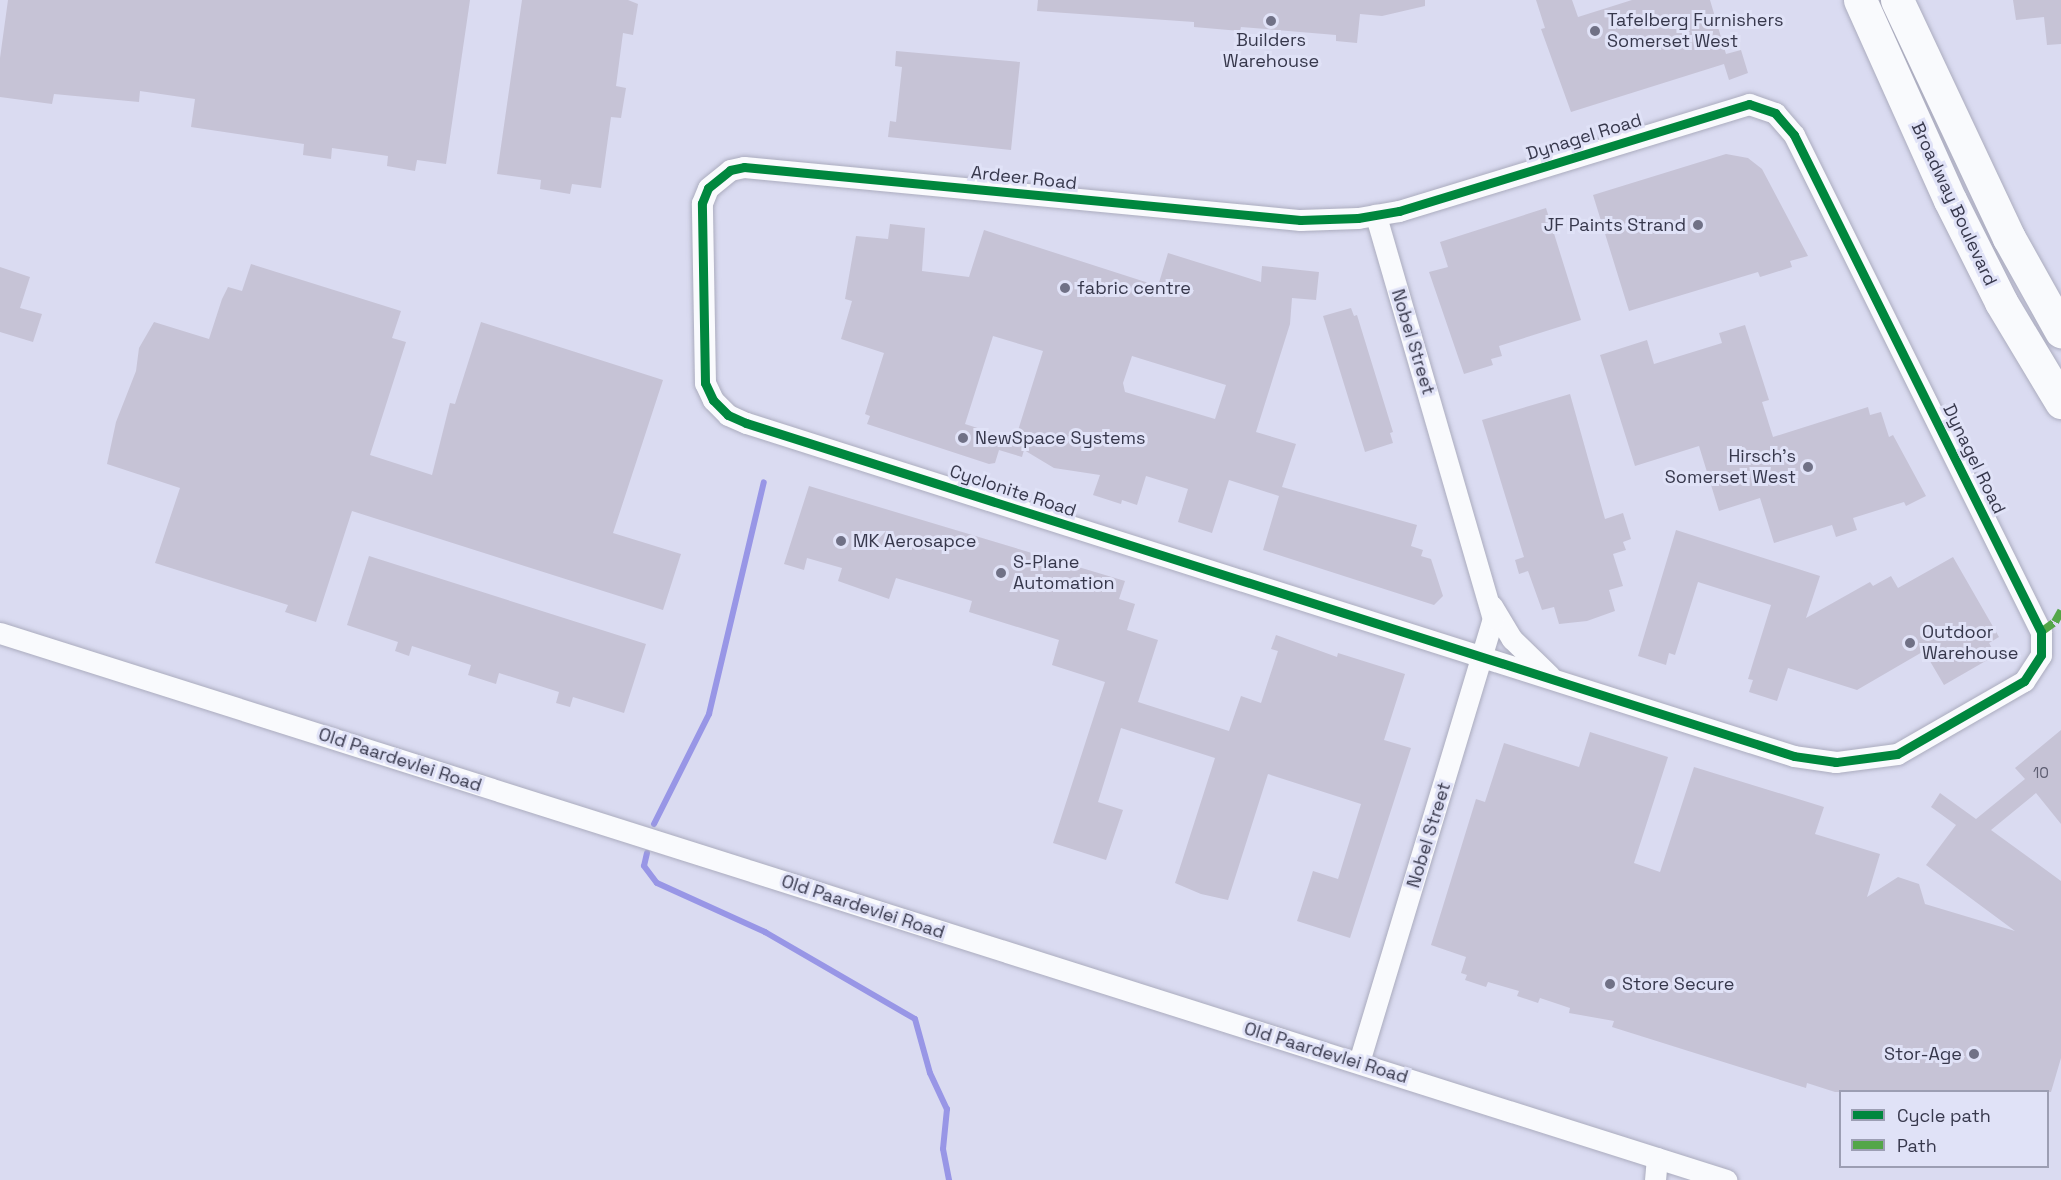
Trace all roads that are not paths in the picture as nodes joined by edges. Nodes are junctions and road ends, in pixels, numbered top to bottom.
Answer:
1 (1860, 0) edge
2 (1897, 0) edge
3 (1376, 215) junction
4 (701, 220) joint
5 (2061, 331) edge
6 (2061, 402) edge
7 (1492, 606) junction
8 (0, 633) edge
9 (1483, 659) junction
10 (1553, 679) junction
11 (1359, 1062) junction
12 (1657, 1158) junction
13 (1655, 1180) edge
14 (1726, 1180) edge

1 - 6 main road, Broadway Boulevard
2 - 5 main road, Broadway Boulevard
3 - 4 street, Ardeer Road
3 - 7 street, Nobel Street
3 - 10 street, Dynagel Road
4 - 9 street, Cyclonite Road
7 - 9 street, Nobel Street
7 - 10 street, Nobel Street
8 - 11 street, Old Paardevlei Road
9 - 10 street, Dynagel Road
9 - 11 street, Nobel Street
11 - 12 street, Old Paardevlei Road
12 - 13 street
12 - 14 street, Old Paardevlei Road

